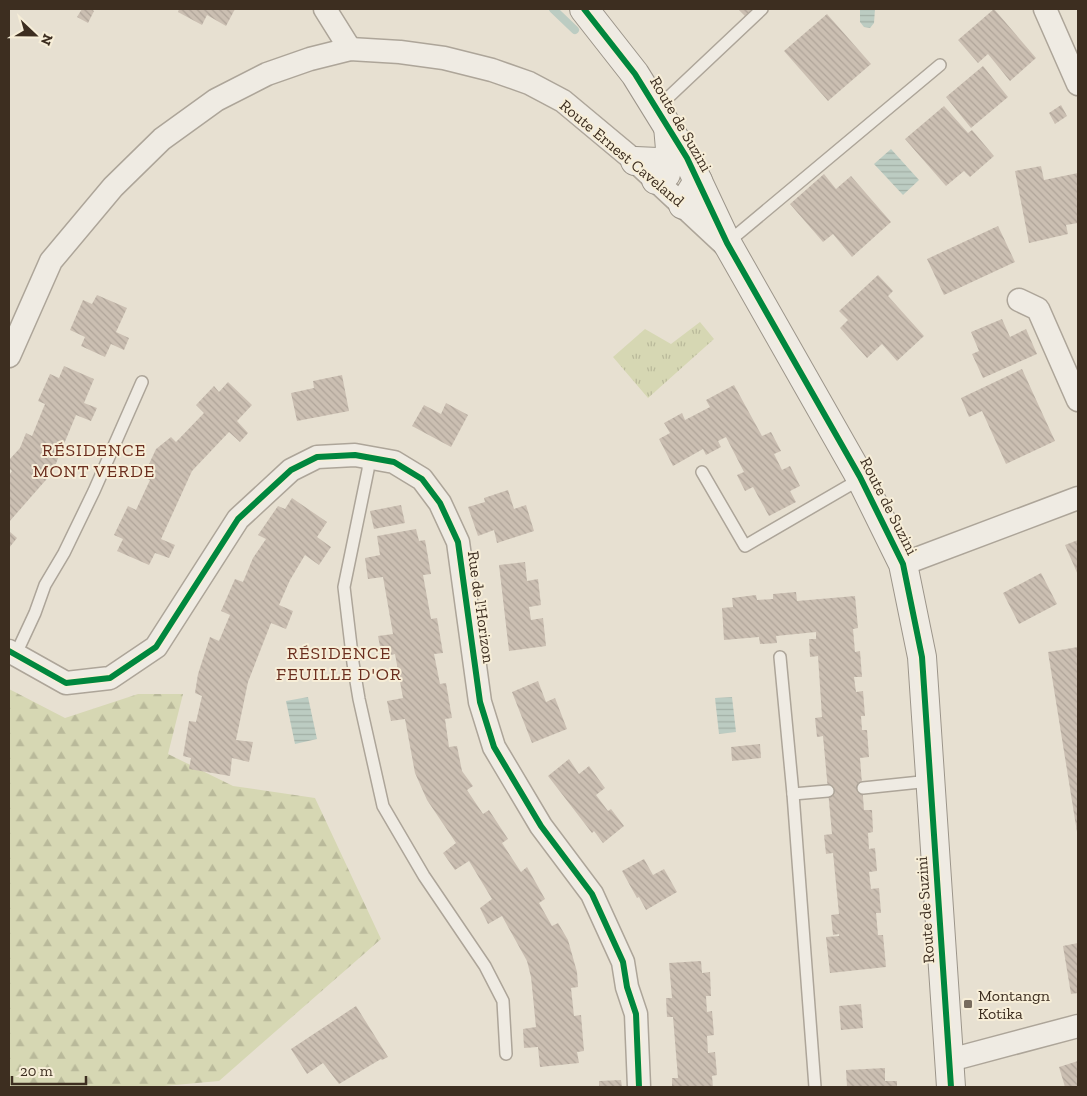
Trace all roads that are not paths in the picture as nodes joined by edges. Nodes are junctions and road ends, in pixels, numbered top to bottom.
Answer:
1 (325, 9) edge
2 (584, 9) edge
3 (762, 9) edge
4 (1045, 9) edge
5 (350, 49) junction
6 (940, 65) dead end
7 (1078, 84) edge
8 (663, 117) junction
9 (635, 161) joint
10 (662, 170) junction
11 (698, 181) junction
12 (683, 205) junction
13 (730, 248) junction
14 (1019, 300) dead end
15 (9, 356) edge
16 (142, 382) dead end
17 (1078, 400) edge
18 (369, 458) junction
19 (702, 472) dead end
20 (860, 477) junction
21 (1078, 498) edge
22 (903, 564) junction
23 (12, 654) edge
24 (780, 657) dead end
25 (930, 780) junction
26 (863, 788) dead end
27 (828, 791) dead end
28 (793, 794) junction
29 (1078, 1026) edge
30 (506, 1054) dead end
31 (950, 1060) junction
32 (639, 1087) edge
33 (815, 1087) edge
34 (951, 1087) edge

1 - 5 street
2 - 8 street, Route de Suzini
3 - 8 lane
4 - 7 street
5 - 9 street, Route Ernest Caveland
5 - 15 street, Route Ernest Caveland
6 - 13 lane
8 - 10 street
8 - 11 street, Route de Suzini
9 - 10 street
10 - 12 street, Route Ernest Caveland
11 - 12 street
11 - 13 street, Route de Suzini
12 - 13 street, Route Ernest Caveland
13 - 20 street, Route de Suzini
14 - 17 street
16 - 23 lane
18 - 23 street, Rue de l'Horizon
18 - 30 lane
18 - 32 street, Rue de l'Horizon
19 - 20 lane
20 - 22 street, Route de Suzini
21 - 22 street
22 - 25 street, Route de Suzini
24 - 28 lane
25 - 26 lane
25 - 31 street, Route de Suzini
27 - 28 lane
28 - 33 lane
29 - 31 street
31 - 34 street, Route de Suzini

